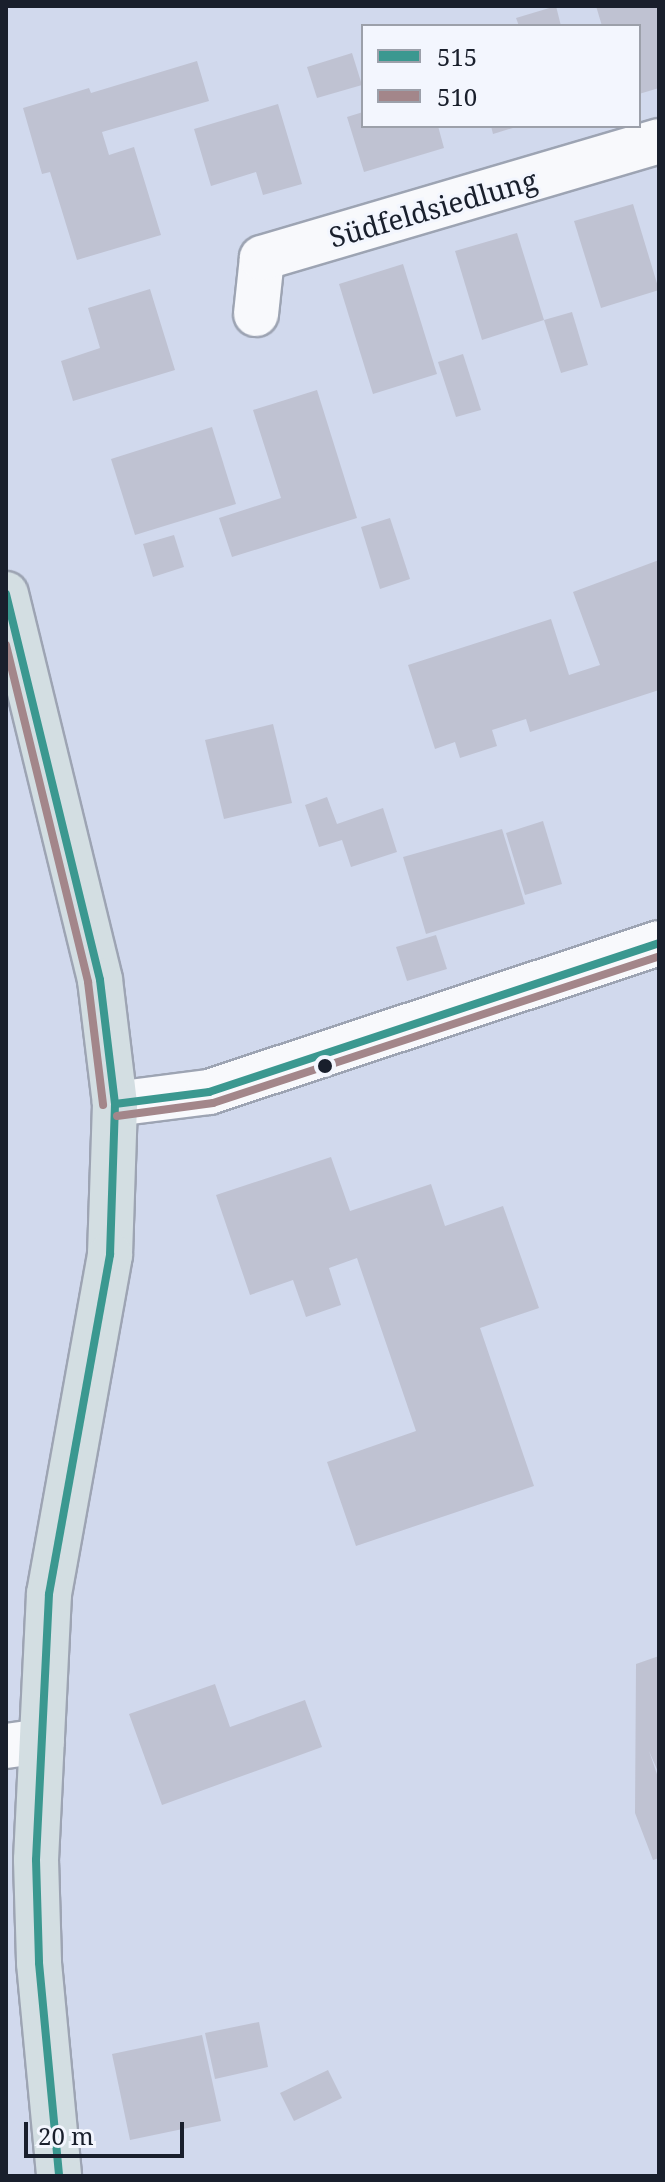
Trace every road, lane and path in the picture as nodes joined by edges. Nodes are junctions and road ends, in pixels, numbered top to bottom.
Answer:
1 (659, 141) edge
2 (256, 314) dead end
3 (6, 594) edge
4 (659, 943) edge
5 (115, 1104) junction
6 (24, 1743) edge
7 (59, 2176) edge

1 - 2 street, Südfeldsiedlung
3 - 5 main road
4 - 5 street
5 - 6 main road
6 - 7 main road

